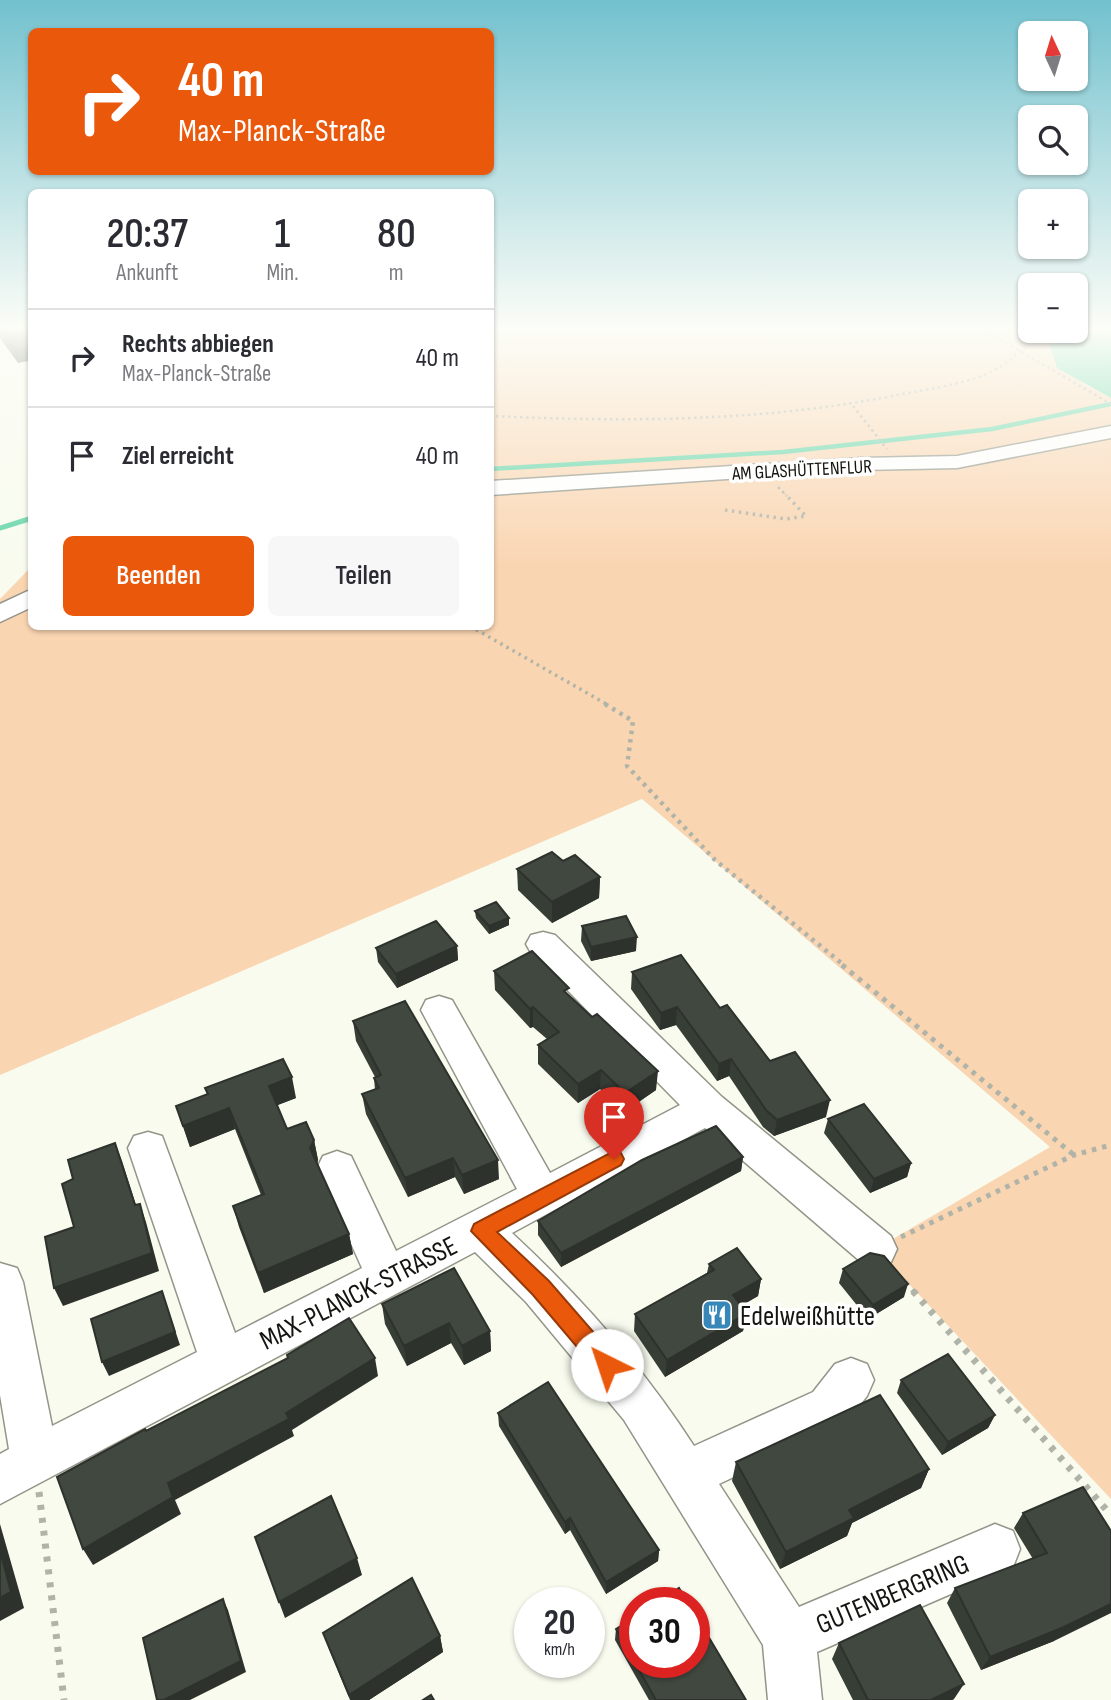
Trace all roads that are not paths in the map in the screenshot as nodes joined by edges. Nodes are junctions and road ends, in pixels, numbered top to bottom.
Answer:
1 (1111, 432) edge
2 (494, 488) edge
3 (28, 598) edge
4 (0, 614) edge
5 (543, 944) dead end
6 (439, 1010) dead end
7 (708, 1108) junction
8 (148, 1148) dead end
9 (337, 1168) dead end
10 (543, 1198) junction
11 (481, 1231) junction
12 (876, 1249) road end
13 (386, 1275) junction
14 (2, 1282) edge
15 (222, 1360) junction
16 (852, 1380) dead end
17 (18, 1470) edge
18 (686, 1475) junction
19 (995, 1549) dead end
20 (789, 1637) junction
21 (794, 1700) edge

1 - 2 street, AM GLASHÜTTENFLUR
3 - 4 street
5 - 7 street
6 - 10 street
7 - 10 street, MAX-PLANCK-STRASSE
7 - 12 street
8 - 15 street
9 - 13 street
10 - 11 street, MAX-PLANCK-STRASSE
11 - 13 street, MAX-PLANCK-STRASSE
11 - 18 street, GUTENBERGRING
13 - 15 street, MAX-PLANCK-STRASSE
14 - 17 street
15 - 17 street, MAX-PLANCK-STRASSE
16 - 18 street
18 - 20 street, GUTENBERGRING
19 - 20 street, GUTENBERGRING
20 - 21 street, GUTENBERGRING

